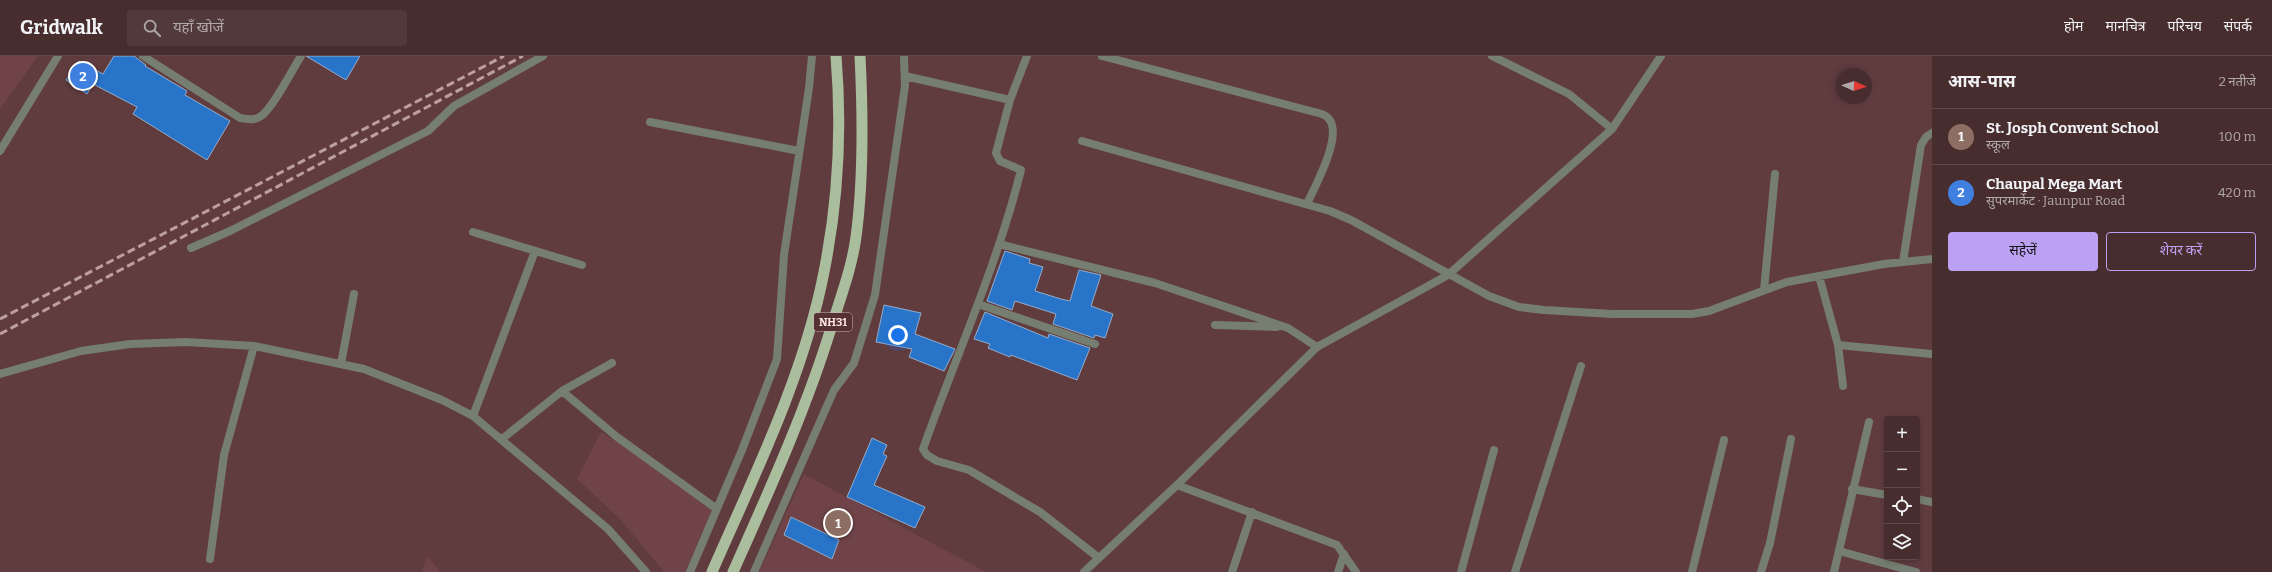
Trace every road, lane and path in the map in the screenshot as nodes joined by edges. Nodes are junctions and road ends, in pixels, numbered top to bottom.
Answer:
1 (58, 56) edge
2 (143, 56) edge
3 (301, 56) edge
4 (543, 56) edge
5 (812, 56) edge
6 (836, 56) edge
7 (860, 56) edge
8 (904, 56) edge
9 (1026, 56) edge
10 (1102, 56) edge
11 (1492, 56) edge
12 (1661, 56) edge
13 (905, 76) junction
14 (1010, 100) junction
15 (650, 122) dead end
16 (1612, 129) junction
17 (1932, 133) edge
18 (1082, 141) dead end
19 (799, 151) junction
20 (0, 152) edge
21 (1775, 174) dead end
22 (1307, 204) junction
23 (473, 232) dead end
24 (999, 244) junction
25 (191, 248) dead end
26 (535, 251) junction
27 (1932, 259) edge
28 (1903, 262) junction
29 (582, 265) dead end
30 (1448, 275) junction
31 (1819, 276) junction
32 (1764, 290) junction
33 (354, 294) dead end
34 (978, 304) junction
35 (1214, 325) dead end
36 (1288, 328) junction
37 (1095, 344) dead end
38 (1838, 345) junction
39 (254, 346) junction
40 (1317, 347) junction
41 (1932, 354) edge
42 (612, 363) dead end
43 (341, 364) junction
44 (1581, 366) dead end
45 (0, 374) edge
46 (1843, 386) dead end
47 (562, 391) junction
48 (473, 416) junction
49 (1869, 422) dead end
50 (502, 439) junction
51 (1791, 439) dead end
52 (1724, 440) dead end
53 (1494, 450) dead end
54 (1177, 485) junction
55 (1852, 489) junction
56 (1884, 494) edge
57 (1920, 500) edge
58 (1932, 502) edge
59 (717, 509) junction
60 (1252, 512) junction
61 (1839, 551) junction
62 (1344, 554) junction
63 (1099, 558) junction
64 (210, 560) dead end
65 (646, 572) edge
66 (690, 572) edge
67 (712, 572) edge
68 (734, 572) edge
69 (754, 572) edge
70 (1084, 572) edge
71 (1232, 572) edge
72 (1338, 572) edge
73 (1356, 572) edge
74 (1462, 572) edge
75 (1515, 572) edge
76 (1692, 572) edge
77 (1761, 572) edge
78 (1834, 572) edge
79 (1916, 572) edge

1 - 20 street
2 - 3 street
4 - 25 street
5 - 19 street
6 - 67 highway, NH31
7 - 68 highway, NH31
8 - 13 street
9 - 14 street
10 - 22 street
11 - 16 street
12 - 16 street
13 - 14 street
13 - 69 street
14 - 24 street
15 - 19 street
16 - 30 street
17 - 28 street
18 - 22 street
19 - 59 street
21 - 32 street
22 - 30 street
23 - 26 street
24 - 34 street
24 - 36 street
26 - 29 street
26 - 48 street
27 - 28 street
28 - 31 street
30 - 32 street
30 - 40 street
31 - 32 street
31 - 38 street
33 - 43 street
34 - 37 street
34 - 63 street
35 - 36 street
36 - 40 street
38 - 41 street
38 - 46 street
39 - 43 street
39 - 45 street
39 - 64 street
40 - 54 street
42 - 47 street
43 - 48 street
44 - 75 street
47 - 50 street
47 - 59 street
48 - 50 street
49 - 55 street
50 - 65 street
51 - 77 street
52 - 76 street
53 - 74 street
54 - 60 street
54 - 63 street
55 - 56 street
55 - 61 street
57 - 58 street
59 - 66 street
60 - 62 street
60 - 71 street
61 - 78 street
61 - 79 street
62 - 72 street
62 - 73 street
63 - 70 street

